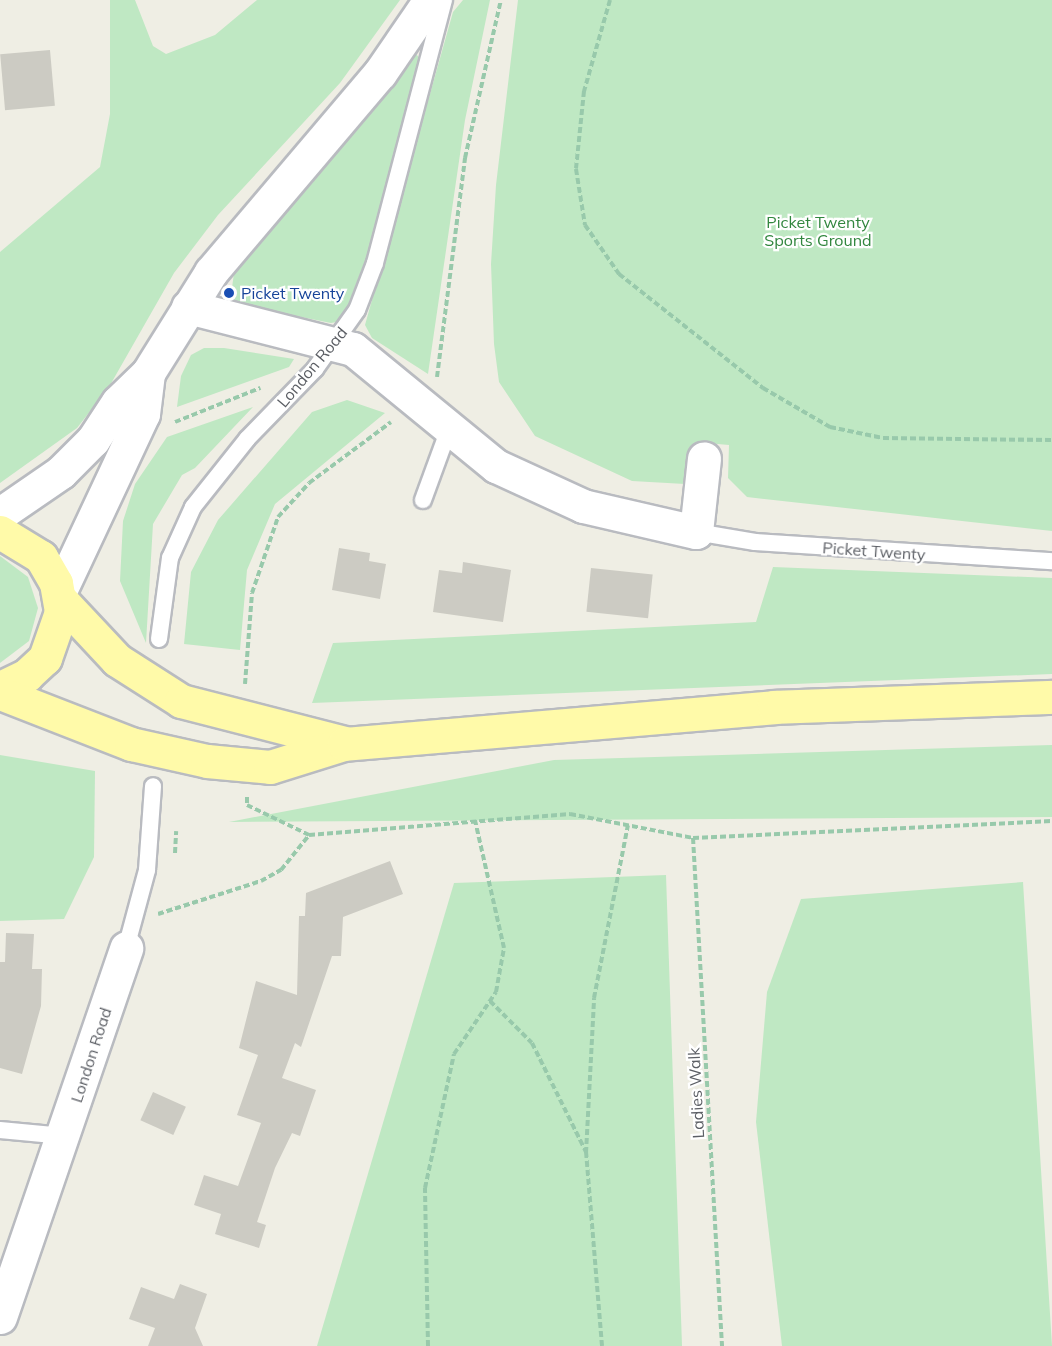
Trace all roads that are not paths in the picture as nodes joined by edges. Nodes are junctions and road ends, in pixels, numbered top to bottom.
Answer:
1 (430, 0) edge
2 (444, 0) edge
3 (188, 307) junction
4 (337, 342) junction
5 (148, 373) junction
6 (449, 429) junction
7 (704, 458) dead end
8 (423, 500) dead end
9 (0, 514) edge
10 (0, 532) edge
11 (696, 532) junction
12 (1052, 561) edge
13 (59, 596) junction
14 (159, 639) dead end
15 (0, 690) edge
16 (1052, 697) edge
17 (344, 744) junction
18 (153, 786) dead end
19 (126, 948) joint
20 (0, 1130) edge
21 (64, 1136) junction
22 (2, 1304) edge

1 - 3 street
2 - 4 lane, London Road
3 - 4 street, Picket Twenty
3 - 5 street
4 - 6 street, Picket Twenty
4 - 14 lane, London Road
5 - 9 street
5 - 13 street
6 - 8 lane
6 - 11 street, Picket Twenty
7 - 11 street
10 - 13 main road
11 - 12 lane, Picket Twenty
13 - 15 main road
13 - 17 main road
15 - 17 main road
16 - 17 main road
18 - 19 lane, London Road
19 - 21 street, London Road
20 - 21 lane
21 - 22 street, London Road

